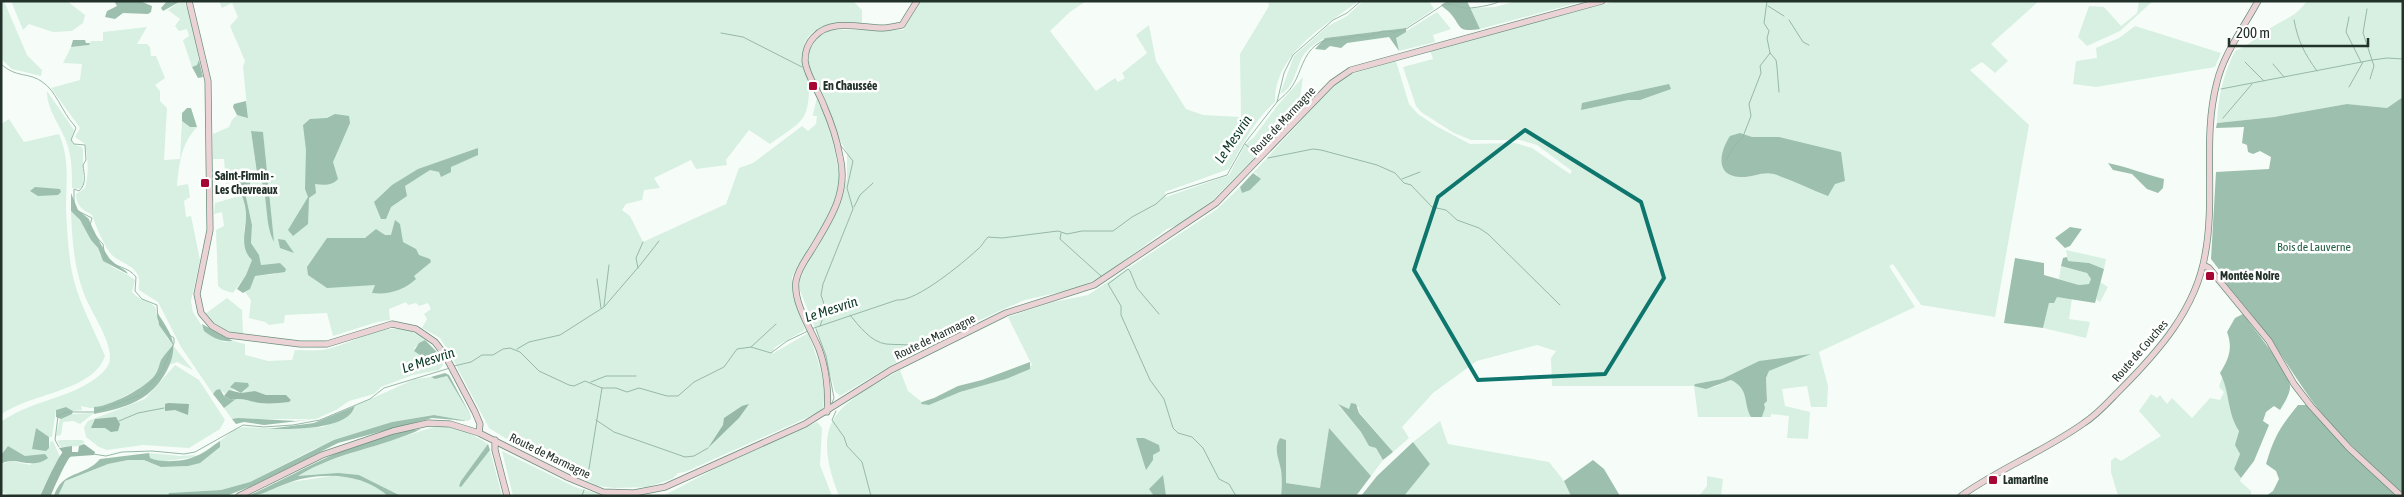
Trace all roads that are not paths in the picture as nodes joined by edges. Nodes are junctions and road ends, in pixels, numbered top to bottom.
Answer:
1 (190, 1) edge
2 (917, 1) edge
3 (1602, 1) edge
4 (2258, 1) edge
5 (2203, 265) junction
6 (827, 412) junction
7 (479, 433) junction
8 (495, 440) junction
9 (239, 496) edge
10 (507, 496) edge
11 (1961, 496) edge
12 (2401, 496) edge

1 - 7 main road
2 - 6 main road
3 - 6 main road, Route de Marmagne
4 - 5 main road, Route de Couches
5 - 11 main road, Route de Couches
5 - 12 main road
6 - 8 main road, Route de Marmagne
7 - 8 main road, Route de Marmagne
7 - 9 main road, Route de Marmagne
8 - 10 main road

